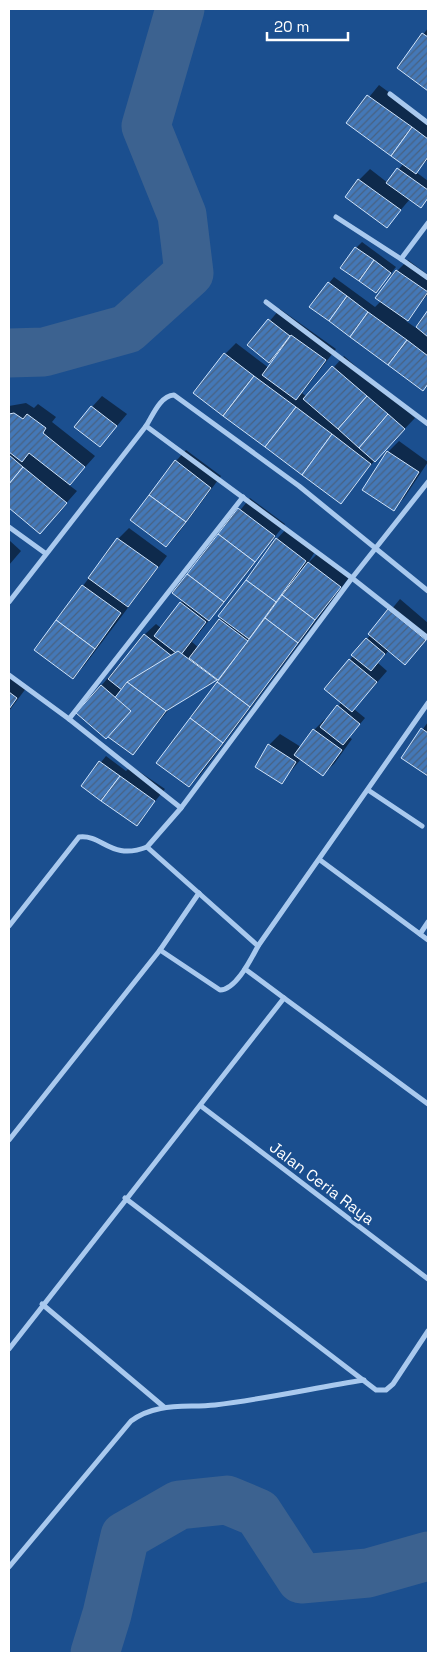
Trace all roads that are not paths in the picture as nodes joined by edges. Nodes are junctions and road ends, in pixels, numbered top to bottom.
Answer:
1 (390, 94) dead end
2 (428, 123) edge
3 (336, 217) dead end
4 (428, 223) edge
5 (401, 259) junction
6 (428, 278) edge
7 (266, 302) dead end
8 (428, 424) edge
9 (146, 426) junction
10 (428, 482) edge
11 (243, 497) junction
12 (9, 526) edge
13 (376, 549) junction
14 (45, 553) junction
15 (352, 578) junction
16 (428, 591) edge
17 (9, 602) edge
18 (428, 638) edge
19 (9, 675) edge
20 (428, 703) edge
21 (69, 719) junction
22 (368, 790) junction
23 (182, 808) junction
24 (422, 826) dead end
25 (146, 847) junction
26 (320, 860) junction
27 (199, 893) junction
28 (428, 922) edge
29 (9, 926) edge
30 (420, 934) junction
31 (428, 940) edge
32 (258, 946) junction
33 (160, 950) junction
34 (245, 969) junction
35 (284, 998) junction
36 (428, 1104) edge
37 (201, 1106) junction
38 (9, 1140) edge
39 (125, 1198) junction
40 (428, 1280) edge
41 (42, 1304) junction
42 (428, 1331) edge
43 (9, 1348) edge
44 (364, 1380) junction
45 (164, 1406) junction
46 (9, 1567) edge

1 - 2 street
3 - 5 street
4 - 5 street
5 - 6 street
7 - 8 street
9 - 11 street
9 - 13 street
9 - 14 street
10 - 13 street
11 - 15 street
11 - 21 street
12 - 14 street
13 - 15 street
13 - 16 street
14 - 17 street
15 - 18 street
15 - 23 street
19 - 21 street
20 - 22 street
21 - 23 street
22 - 24 street
22 - 26 street
23 - 25 street
25 - 27 street
25 - 29 street
26 - 30 street
26 - 32 street
27 - 32 street
27 - 33 street
28 - 30 street
30 - 31 street
32 - 34 street
33 - 34 street
33 - 38 street
34 - 35 street
35 - 36 street
35 - 37 street
37 - 39 street
37 - 40 street, Jalan Ceria Raya
39 - 41 street
39 - 44 street
41 - 43 street
41 - 45 street
42 - 44 street
44 - 45 street
45 - 46 street

